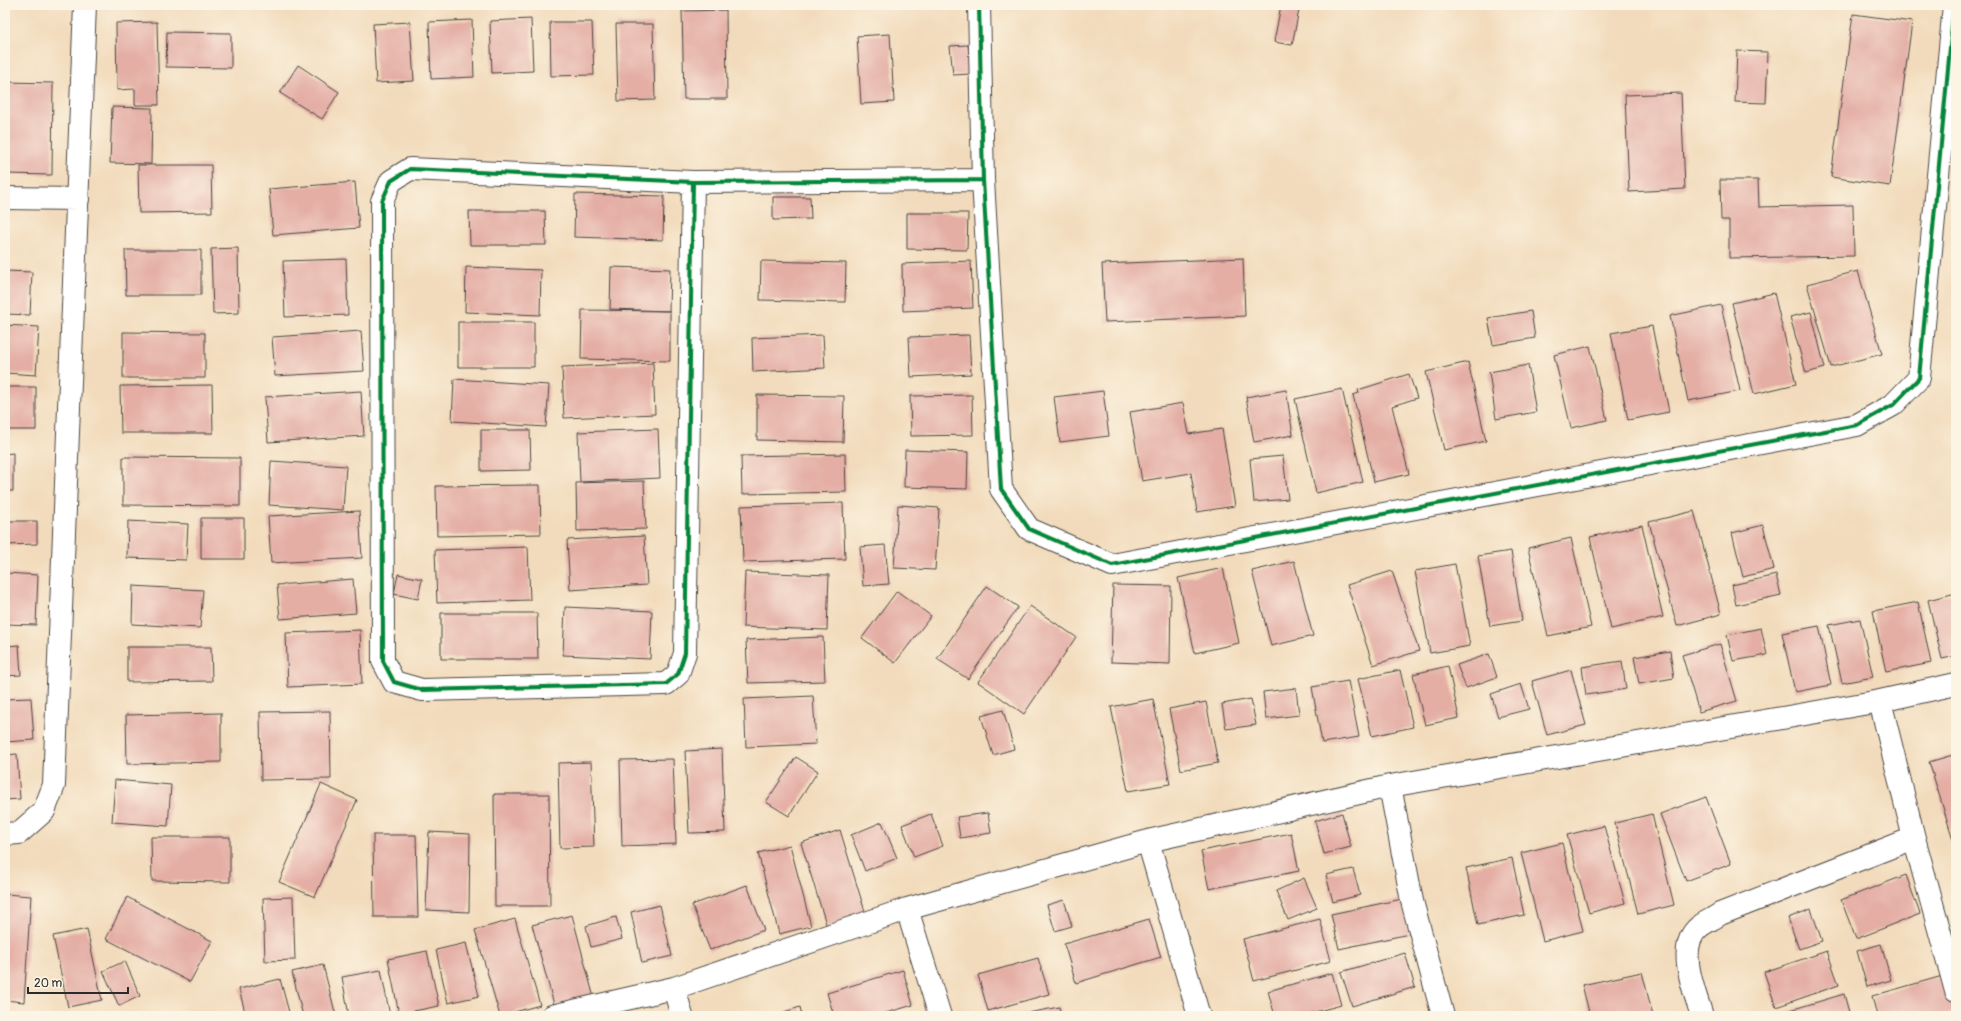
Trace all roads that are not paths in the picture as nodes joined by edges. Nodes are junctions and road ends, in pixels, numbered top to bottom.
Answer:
1 (85, 5) edge
2 (980, 5) edge
3 (1954, 5) edge
4 (983, 180) junction
5 (693, 182) junction
6 (5, 198) edge
7 (78, 199) junction
8 (1956, 684) edge
9 (1880, 701) junction
10 (1390, 786) junction
11 (5, 834) edge
12 (1914, 838) junction
13 (1148, 841) junction
14 (907, 909) junction
15 (674, 988) junction
16 (1956, 991) edge
17 (552, 1016) edge
18 (682, 1016) edge
19 (940, 1016) edge
20 (1199, 1016) edge
21 (1443, 1016) edge
22 (1702, 1016) edge

1 - 7 street
2 - 4 street
3 - 4 street
4 - 5 street
5 - 5 street
6 - 7 street
7 - 11 street
8 - 9 street
9 - 10 street
9 - 12 street
10 - 13 street
10 - 21 street
12 - 16 street
12 - 22 street
13 - 14 street
13 - 20 street
14 - 15 street
14 - 19 street
15 - 17 street
15 - 18 street

